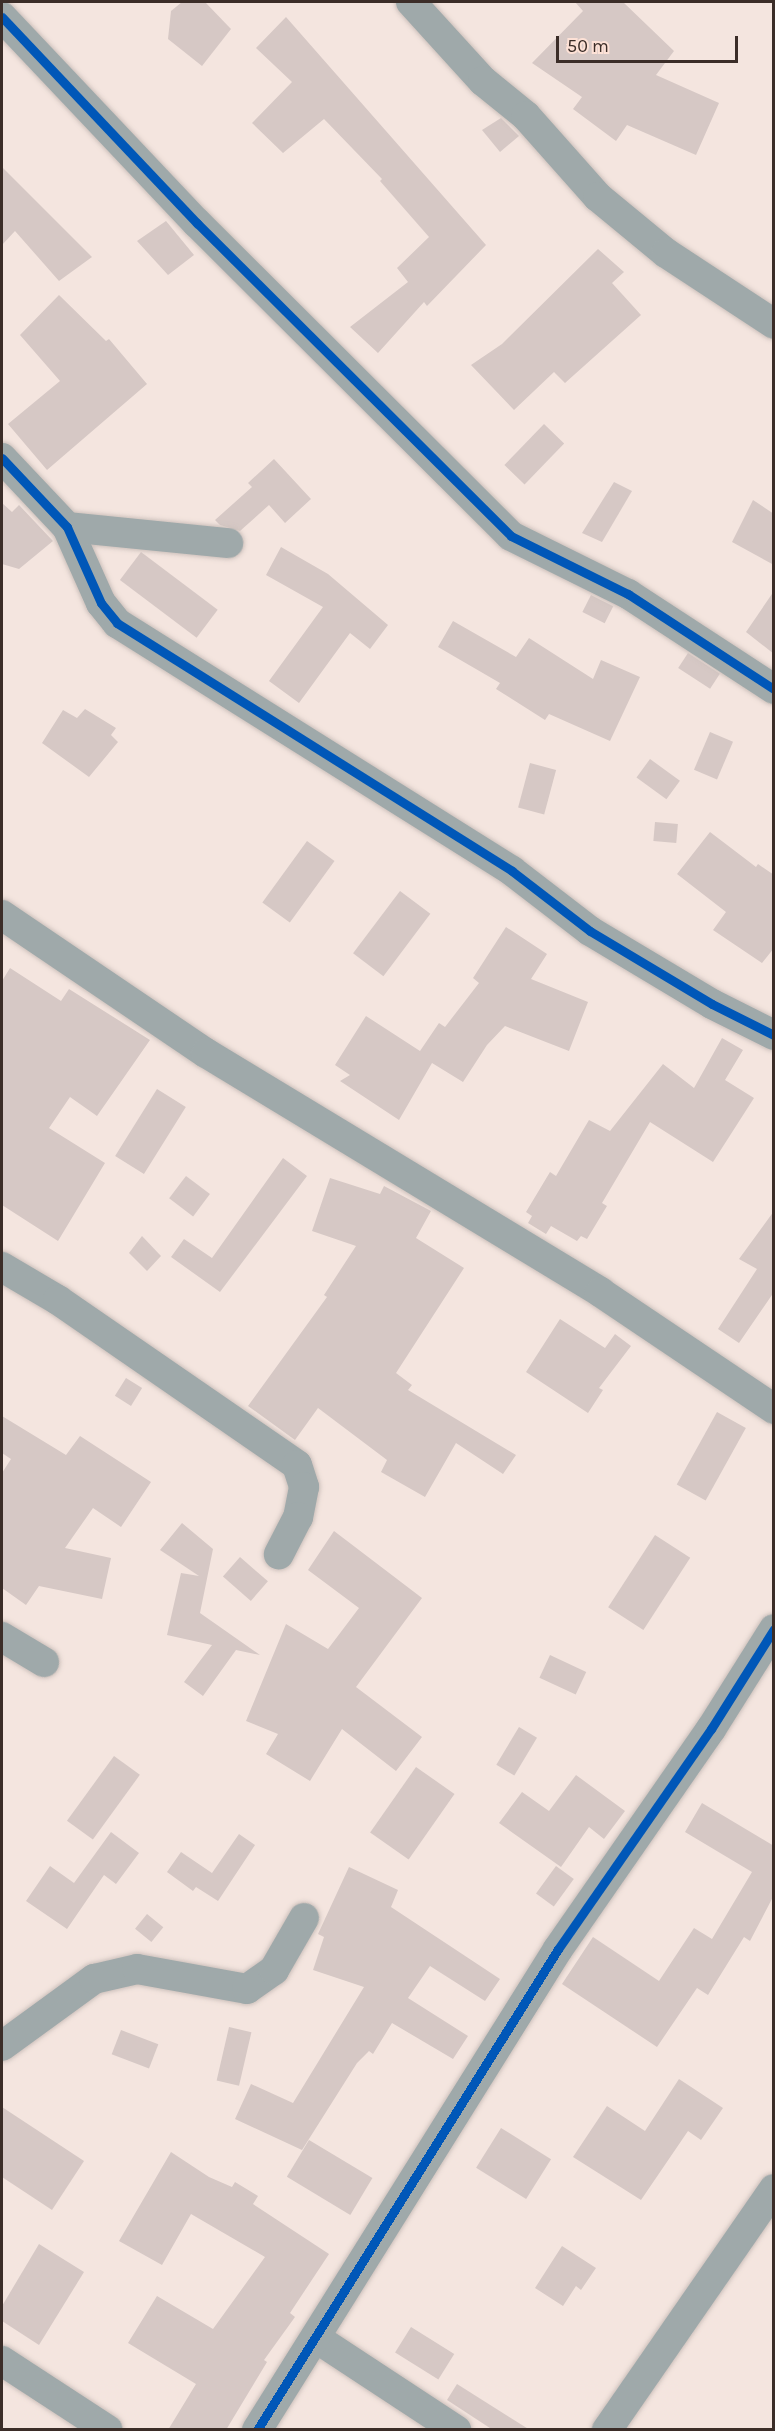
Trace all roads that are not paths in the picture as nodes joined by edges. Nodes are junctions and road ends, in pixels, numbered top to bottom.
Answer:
1 (8, 2) edge
2 (411, 2) edge
3 (2, 7) edge
4 (2, 18) edge
5 (774, 324) edge
6 (2, 458) edge
7 (67, 527) junction
8 (228, 543) dead end
9 (774, 689) edge
10 (2, 915) edge
11 (774, 1035) edge
12 (2, 1268) edge
13 (774, 1410) edge
14 (279, 1554) dead end
15 (774, 1629) edge
16 (2, 1637) edge
17 (44, 1662) dead end
18 (304, 1918) dead end
19 (2, 2046) edge
20 (774, 2188) edge
21 (316, 2338) junction
22 (2, 2361) edge
23 (108, 2430) edge
24 (257, 2430) edge
25 (456, 2430) edge
26 (607, 2430) edge

1 - 3 street
2 - 5 street
4 - 9 street
6 - 7 street
7 - 8 street
7 - 11 street
10 - 13 street
12 - 14 street
15 - 21 street
16 - 17 street
18 - 19 street
20 - 26 street
21 - 24 street
21 - 25 street
22 - 23 street

